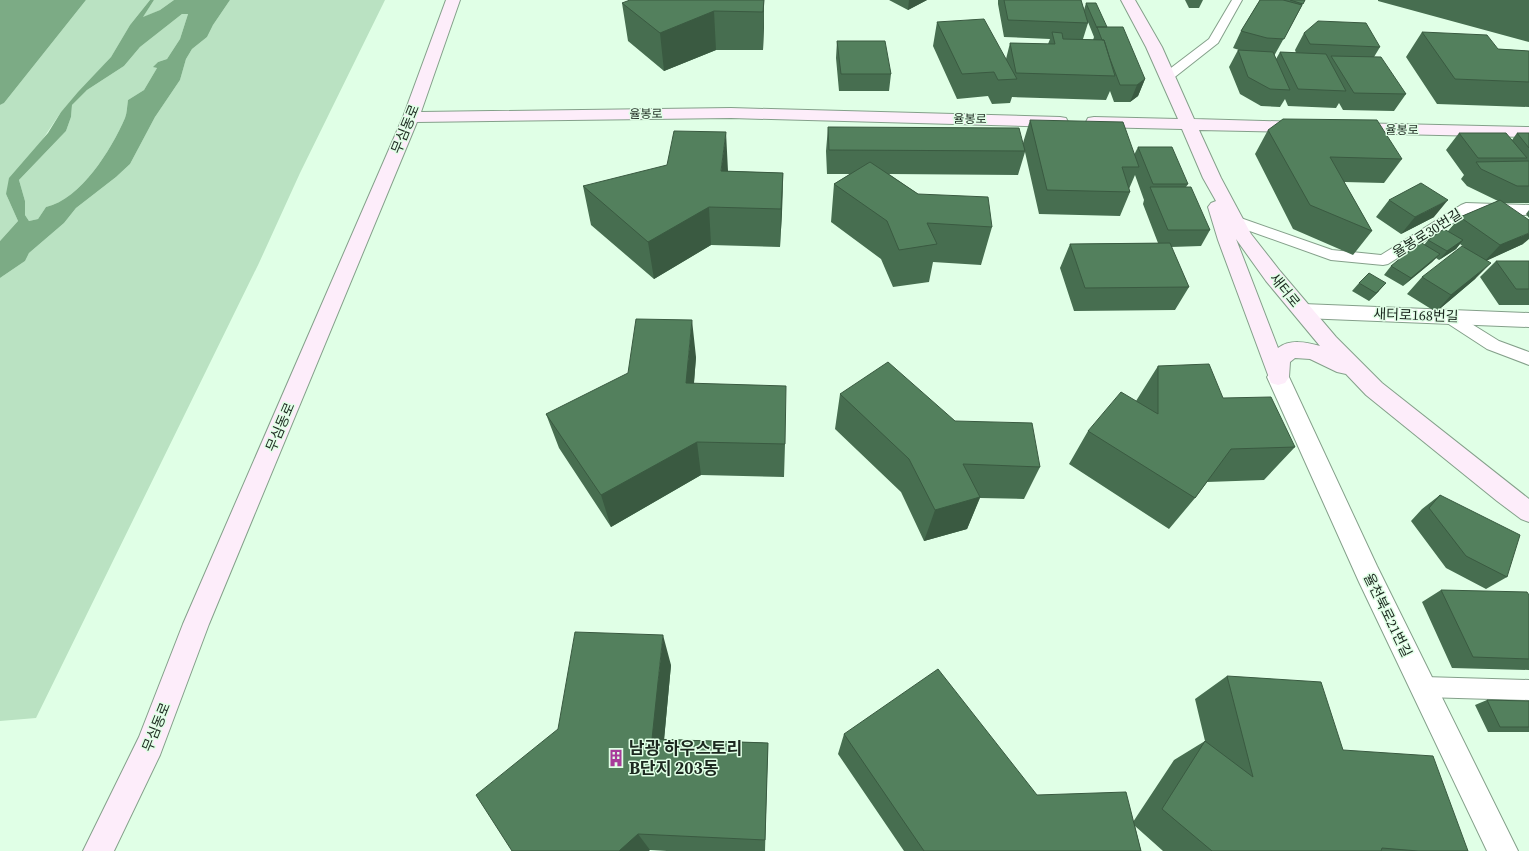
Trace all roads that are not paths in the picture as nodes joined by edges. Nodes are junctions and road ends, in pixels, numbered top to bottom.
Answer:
1 (453, 0) edge
2 (1128, 0) edge
3 (1237, 0) edge
4 (1167, 76) junction
5 (411, 117) junction
6 (1188, 125) junction
7 (1529, 132) edge
8 (1201, 154) junction
9 (1529, 210) edge
10 (1235, 221) junction
11 (1302, 311) junction
12 (1449, 317) junction
13 (1529, 320) edge
14 (1529, 359) edge
15 (1359, 374) junction
16 (1278, 377) junction
17 (1529, 512) edge
18 (1424, 687) junction
19 (1529, 690) edge
20 (98, 851) edge
21 (1503, 851) edge

1 - 5 street, 무심동로
2 - 4 street, 새터로
3 - 4 lane
4 - 6 street, 새터로
5 - 6 street, 율봉로
5 - 20 street, 무심동로
6 - 7 street, 율봉로
6 - 8 street, 새터로
8 - 10 street, 새터로
8 - 16 street
9 - 10 lane, 율봉로30번길
10 - 11 street, 새터로
11 - 12 street, 새터로168번길
11 - 15 street, 새터로
12 - 13 street, 새터로168번길
12 - 14 lane
15 - 16 street
15 - 17 street, 새터로
16 - 18 street, 율천북로21번길
18 - 19 lane
18 - 21 street, 율천북로21번길

